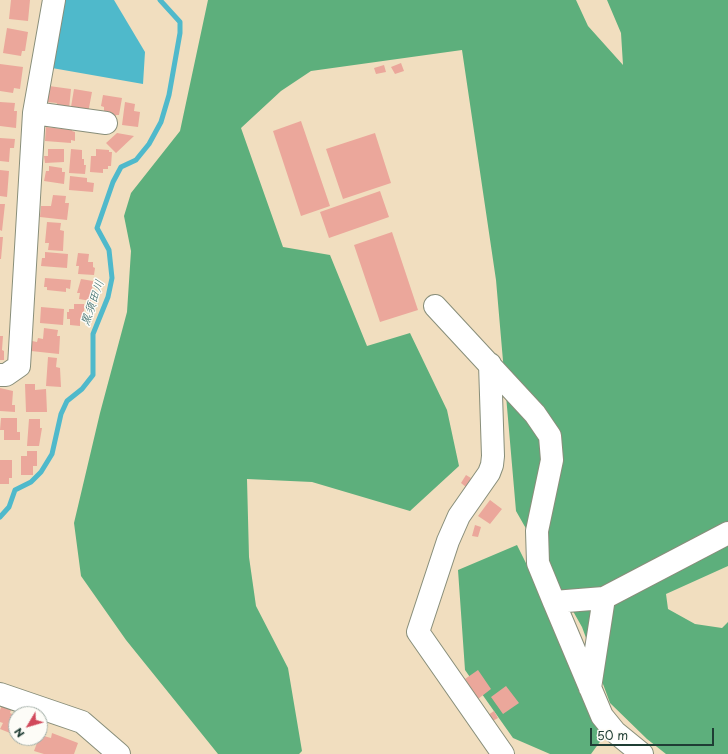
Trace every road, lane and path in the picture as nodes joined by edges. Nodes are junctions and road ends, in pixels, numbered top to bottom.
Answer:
1 (54, 0) edge
2 (34, 113) junction
3 (106, 123) dead end
4 (435, 306) dead end
5 (490, 364) junction
6 (0, 375) edge
7 (728, 533) edge
8 (604, 598) junction
9 (554, 602) junction
10 (590, 688) junction
11 (0, 694) edge
12 (119, 754) edge
13 (502, 754) edge
14 (642, 754) edge

1 - 2 street
2 - 3 street
2 - 6 street
4 - 5 street
5 - 9 street
5 - 13 street
7 - 8 street
8 - 9 street
8 - 10 street
9 - 10 street
10 - 14 street
11 - 12 street

